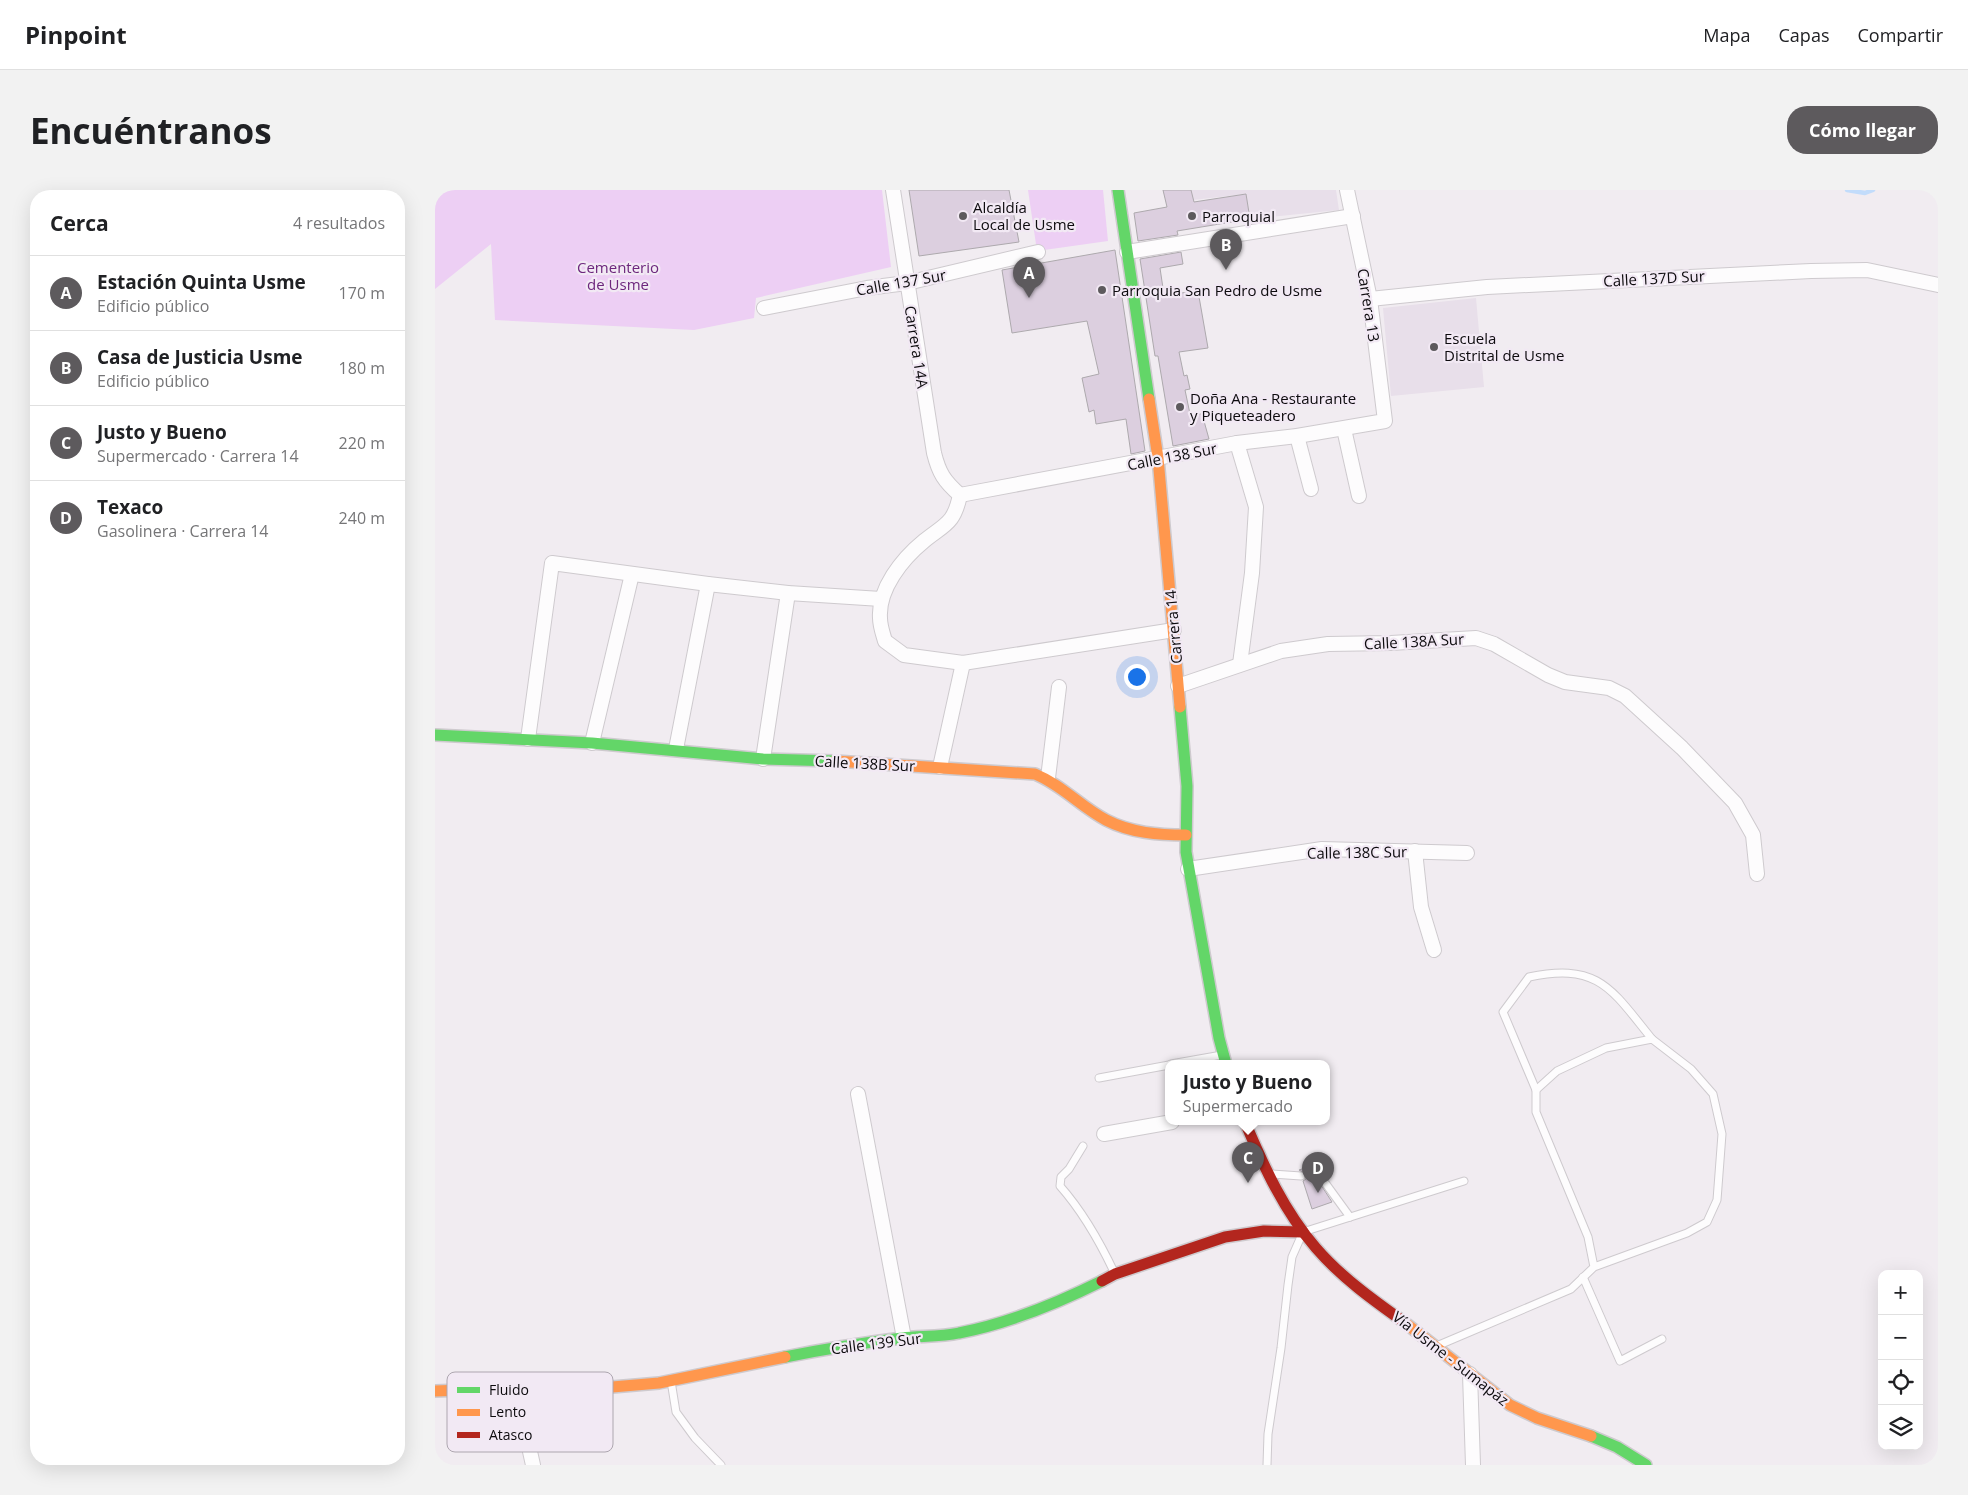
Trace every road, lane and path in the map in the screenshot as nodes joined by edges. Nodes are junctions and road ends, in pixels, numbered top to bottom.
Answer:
1 (893, 190) edge
2 (1118, 190) edge
3 (1347, 190) edge
4 (1353, 216) junction
5 (1038, 252) dead end
6 (1127, 252) junction
7 (907, 283) junction
8 (1938, 285) edge
9 (1370, 299) junction
10 (764, 308) dead end
11 (1385, 421) joint
12 (1344, 429) junction
13 (1297, 436) junction
14 (1237, 443) junction
15 (1159, 458) junction
16 (1311, 489) dead end
17 (959, 495) junction
18 (1359, 496) dead end
19 (632, 574) junction
20 (708, 584) junction
21 (788, 593) junction
22 (881, 598) junction
23 (1174, 630) junction
24 (963, 663) junction
25 (1240, 664) junction
26 (1178, 686) junction
27 (1059, 687) dead end
28 (435, 735) edge
29 (528, 739) junction
30 (592, 743) junction
31 (676, 749) junction
32 (763, 758) junction
33 (939, 767) junction
34 (1049, 778) junction
35 (1186, 835) junction
36 (1415, 851) junction
37 (1467, 853) dead end
38 (1188, 869) junction
39 (1757, 874) dead end
40 (1434, 950) dead end
41 (1652, 1039) junction
42 (1224, 1059) edge
43 (1165, 1065) edge
44 (1099, 1078) dead end
45 (1536, 1090) junction
46 (858, 1094) dead end
47 (1165, 1123) edge
48 (1246, 1125) edge
49 (1104, 1134) dead end
50 (1083, 1146) dead end
51 (1269, 1174) junction
52 (1301, 1176) dead end
53 (1464, 1181) dead end
54 (1326, 1184) dead end
55 (1350, 1217) junction
56 (1303, 1232) junction
57 (1593, 1267) junction
58 (1115, 1274) junction
59 (1583, 1277) junction
60 (904, 1338) junction
61 (1662, 1339) dead end
62 (1436, 1346) junction
63 (1471, 1374) junction
64 (671, 1381) junction
65 (613, 1386) edge
66 (530, 1452) edge
67 (533, 1465) edge
68 (721, 1465) edge
69 (1267, 1465) edge
70 (1473, 1465) edge
71 (1646, 1465) edge

1 - 7 street, Carrera 14A
2 - 6 street, Carrera 14
3 - 4 street, Carrera 13
4 - 6 street
4 - 9 street, Carrera 13
5 - 7 street, Calle 137 Sur
6 - 15 street, Carrera 14
7 - 10 street, Calle 137 Sur
7 - 17 street, Carrera 14A
8 - 9 street, Calle 137D Sur
9 - 11 street, Carrera 13
11 - 12 street, Calle 138 Sur
12 - 13 street, Calle 138 Sur
12 - 18 street
13 - 14 street, Calle 138 Sur
13 - 16 street
14 - 15 street, Calle 138 Sur
14 - 25 street
15 - 17 street, Calle 138 Sur
15 - 23 street, Carrera 14
17 - 22 street
19 - 20 street
19 - 29 street
19 - 30 street
20 - 21 street
20 - 31 street
21 - 22 street
21 - 32 street
22 - 24 street
23 - 24 street
23 - 26 street, Carrera 14
24 - 33 street
25 - 26 street, Calle 138A Sur
25 - 39 street, Calle 138A Sur
26 - 35 street, Carrera 14
27 - 34 street
28 - 29 street, Calle 138B Sur
29 - 30 street, Calle 138B Sur
30 - 31 street, Calle 138B Sur
31 - 32 street, Calle 138B Sur
32 - 33 street, Calle 138B Sur
33 - 34 street, Calle 138B Sur
34 - 35 street, Calle 138B Sur
35 - 38 street, Carrera 14
36 - 37 street, Calle 138C Sur
36 - 38 street, Calle 138C Sur
36 - 40 street
38 - 42 street, Carrera 14
41 - 45 lane
41 - 45 lane
41 - 57 lane
43 - 44 lane
45 - 57 lane
46 - 60 street
47 - 49 street
48 - 51 street
50 - 58 lane
51 - 52 lane
51 - 56 street
53 - 55 lane
54 - 55 lane
55 - 56 lane
56 - 58 street, Calle 139 Sur
56 - 62 street, Vía Usme - Sumapáz
56 - 69 lane
57 - 59 lane
58 - 60 street, Calle 139 Sur
59 - 61 lane
59 - 62 lane
60 - 64 street, Calle 139 Sur
62 - 63 street, Vía Usme - Sumapáz
63 - 70 street
63 - 71 street, Vía Usme - Sumapáz
64 - 65 street, Calle 139 Sur
64 - 68 lane
66 - 67 street

